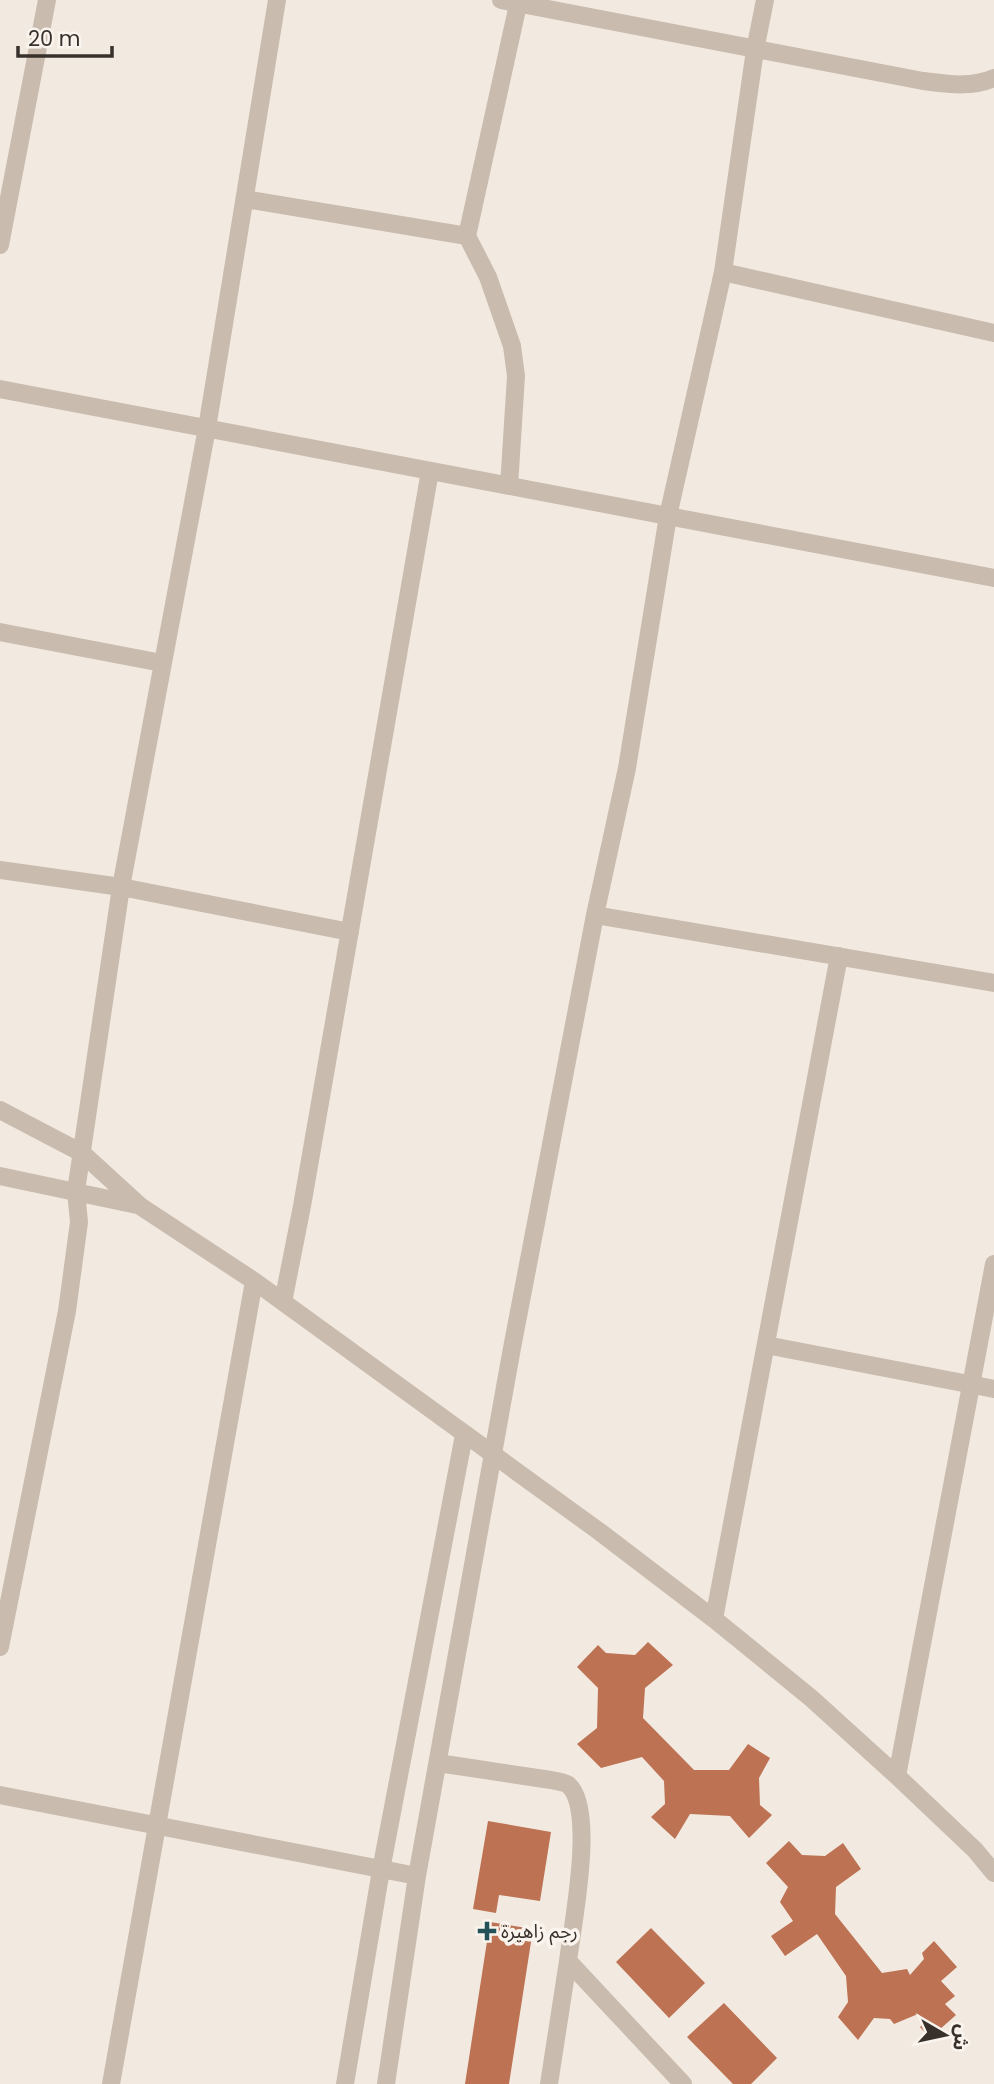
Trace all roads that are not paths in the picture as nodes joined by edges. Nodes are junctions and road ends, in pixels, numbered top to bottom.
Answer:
1 (47, 0) edge
2 (277, 0) edge
3 (765, 0) edge
4 (513, 1) edge
5 (755, 50) junction
6 (989, 83) edge
7 (245, 199) junction
8 (467, 236) junction
9 (0, 245) edge
10 (723, 272) junction
11 (994, 333) edge
12 (0, 389) edge
13 (207, 428) junction
14 (430, 471) junction
15 (509, 486) junction
16 (668, 516) junction
17 (994, 578) edge
18 (0, 632) edge
19 (162, 663) junction
20 (0, 870) edge
21 (121, 887) junction
22 (595, 915) junction
23 (349, 932) junction
24 (839, 956) junction
25 (994, 980) edge
26 (0, 1110) edge
27 (82, 1153) junction
28 (0, 1176) edge
29 (76, 1191) junction
30 (140, 1206) junction
31 (994, 1264) edge
32 (254, 1281) junction
33 (283, 1302) junction
34 (766, 1345) junction
35 (971, 1384) junction
36 (994, 1389) edge
37 (464, 1435) junction
38 (494, 1455) junction
39 (715, 1619) junction
40 (0, 1647) edge
41 (438, 1763) junction
42 (897, 1776) junction
43 (0, 1795) edge
44 (158, 1825) junction
45 (381, 1870) junction
46 (994, 1872) edge
47 (417, 1876) junction
48 (568, 1961) junction
49 (111, 2084) edge
50 (345, 2084) edge
51 (386, 2084) edge
52 (549, 2084) edge
53 (683, 2084) edge

1 - 9 street
2 - 7 street
3 - 5 street
4 - 5 street
4 - 8 street
5 - 6 street
5 - 10 street
7 - 8 street
7 - 13 street
8 - 15 street
10 - 11 street
10 - 16 street
12 - 13 street
13 - 14 street
13 - 19 street
14 - 15 street
14 - 23 street
15 - 16 street
16 - 17 street
16 - 22 street
18 - 19 street
19 - 21 street
20 - 21 street
21 - 23 street
21 - 27 street
22 - 24 street
22 - 38 street
23 - 33 street
24 - 25 street
24 - 34 street
26 - 27 street
27 - 29 street
27 - 30 street
28 - 29 street
29 - 30 street
29 - 40 street
30 - 32 street
31 - 35 street
32 - 33 street
32 - 44 street
33 - 37 street
34 - 35 street
34 - 39 street
35 - 36 street
35 - 42 street
37 - 38 street
37 - 45 street
38 - 39 street
38 - 41 street
39 - 42 street
41 - 47 street
41 - 48 street
42 - 46 street
43 - 44 street
44 - 45 street
44 - 49 street
45 - 47 street
45 - 50 street
47 - 51 street
48 - 52 street
48 - 53 street

